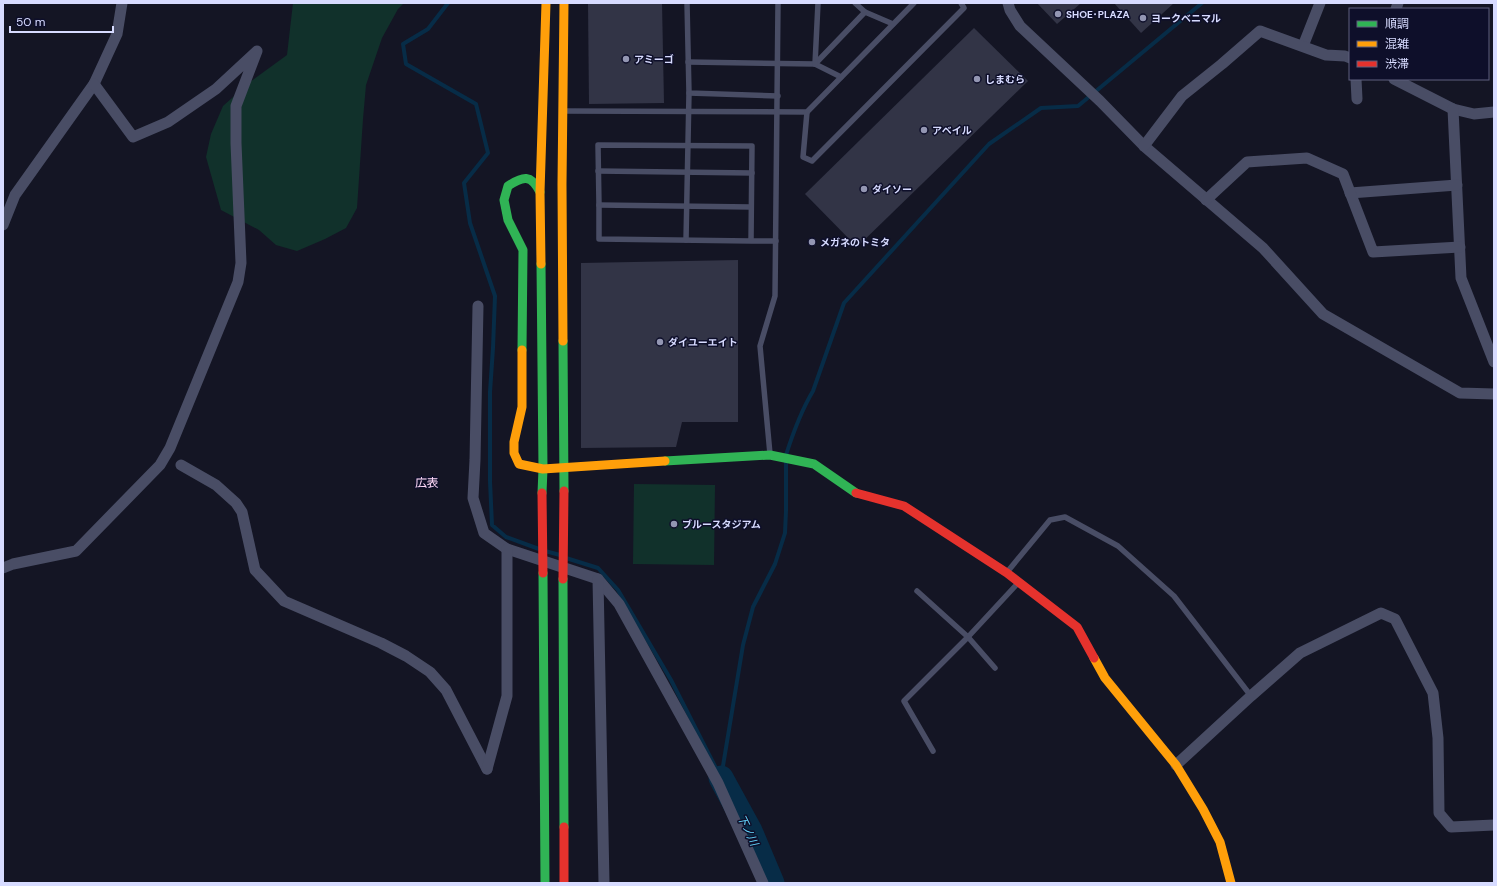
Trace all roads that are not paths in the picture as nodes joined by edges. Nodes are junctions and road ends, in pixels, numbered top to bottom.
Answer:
1 (122, 3) edge
2 (546, 3) edge
3 (564, 3) edge
4 (687, 3) edge
5 (778, 3) edge
6 (818, 3) edge
7 (855, 3) edge
8 (914, 3) edge
9 (961, 3) edge
10 (1008, 3) edge
11 (1320, 3) edge
12 (865, 12) junction
13 (893, 24) junction
14 (1303, 46) junction
15 (1349, 58) edge
16 (688, 62) junction
17 (778, 64) junction
18 (815, 64) junction
19 (842, 77) junction
20 (1356, 80) edge
21 (1396, 80) edge
22 (94, 84) junction
23 (689, 94) junction
24 (778, 96) junction
25 (1358, 99) dead end
26 (1453, 109) junction
27 (563, 111) junction
28 (689, 112) junction
29 (777, 112) junction
30 (807, 112) junction
31 (1494, 112) edge
32 (688, 145) junction
33 (1144, 146) junction
34 (598, 170) junction
35 (687, 172) junction
36 (752, 173) junction
37 (1456, 185) junction
38 (540, 192) junction
39 (1350, 193) junction
40 (1206, 200) junction
41 (600, 205) junction
42 (686, 206) junction
43 (751, 207) junction
44 (3, 225) edge
45 (686, 240) junction
46 (751, 242) junction
47 (776, 242) junction
48 (1460, 247) junction
49 (478, 306) dead end
50 (1494, 362) edge
51 (1494, 394) edge
52 (770, 455) junction
53 (181, 465) dead end
54 (565, 468) junction
55 (543, 469) junction
56 (507, 549) junction
57 (3, 568) edge
58 (1007, 573) junction
59 (598, 579) junction
60 (1018, 583) junction
61 (917, 591) dead end
62 (968, 637) junction
63 (995, 668) dead end
64 (1251, 696) junction
65 (933, 751) dead end
66 (1176, 765) junction
67 (1494, 825) edge
68 (545, 883) edge
69 (564, 883) edge
70 (604, 883) edge
71 (763, 883) edge
72 (1231, 883) edge

1 - 22 street
2 - 38 street
3 - 27 street
4 - 16 lane
5 - 17 lane
6 - 18 lane
7 - 12 lane
8 - 13 lane
9 - 30 lane
10 - 33 street
11 - 14 street
12 - 13 lane
12 - 18 lane
13 - 19 lane
14 - 15 street
14 - 33 street
16 - 17 lane
16 - 23 lane
17 - 18 lane
17 - 24 lane
18 - 19 lane
19 - 30 lane
20 - 25 street
21 - 26 street
22 - 44 street
22 - 57 street
23 - 24 lane
23 - 28 lane
24 - 29 lane
26 - 31 street
26 - 37 street
27 - 28 lane
27 - 54 street
28 - 29 lane
28 - 32 lane
29 - 30 lane
29 - 47 lane
32 - 34 lane
32 - 35 lane
32 - 36 lane
33 - 40 street
34 - 35 lane
34 - 41 lane
35 - 36 lane
35 - 42 lane
36 - 43 lane
37 - 39 street
37 - 48 street
38 - 55 street
38 - 55 street
39 - 40 street
39 - 48 street
40 - 51 street
41 - 42 lane
41 - 45 lane
42 - 43 lane
42 - 45 lane
43 - 46 lane
45 - 46 lane
46 - 47 lane
47 - 52 lane
48 - 50 street
49 - 56 street
52 - 54 street
52 - 58 street
53 - 56 street
54 - 55 street
54 - 69 street, bridge
55 - 68 street, bridge
56 - 59 street
58 - 60 street
58 - 64 lane
59 - 70 street
59 - 71 street
60 - 62 lane
60 - 66 street
61 - 62 lane
62 - 63 lane
62 - 65 lane
64 - 66 street
64 - 67 street
66 - 72 street

